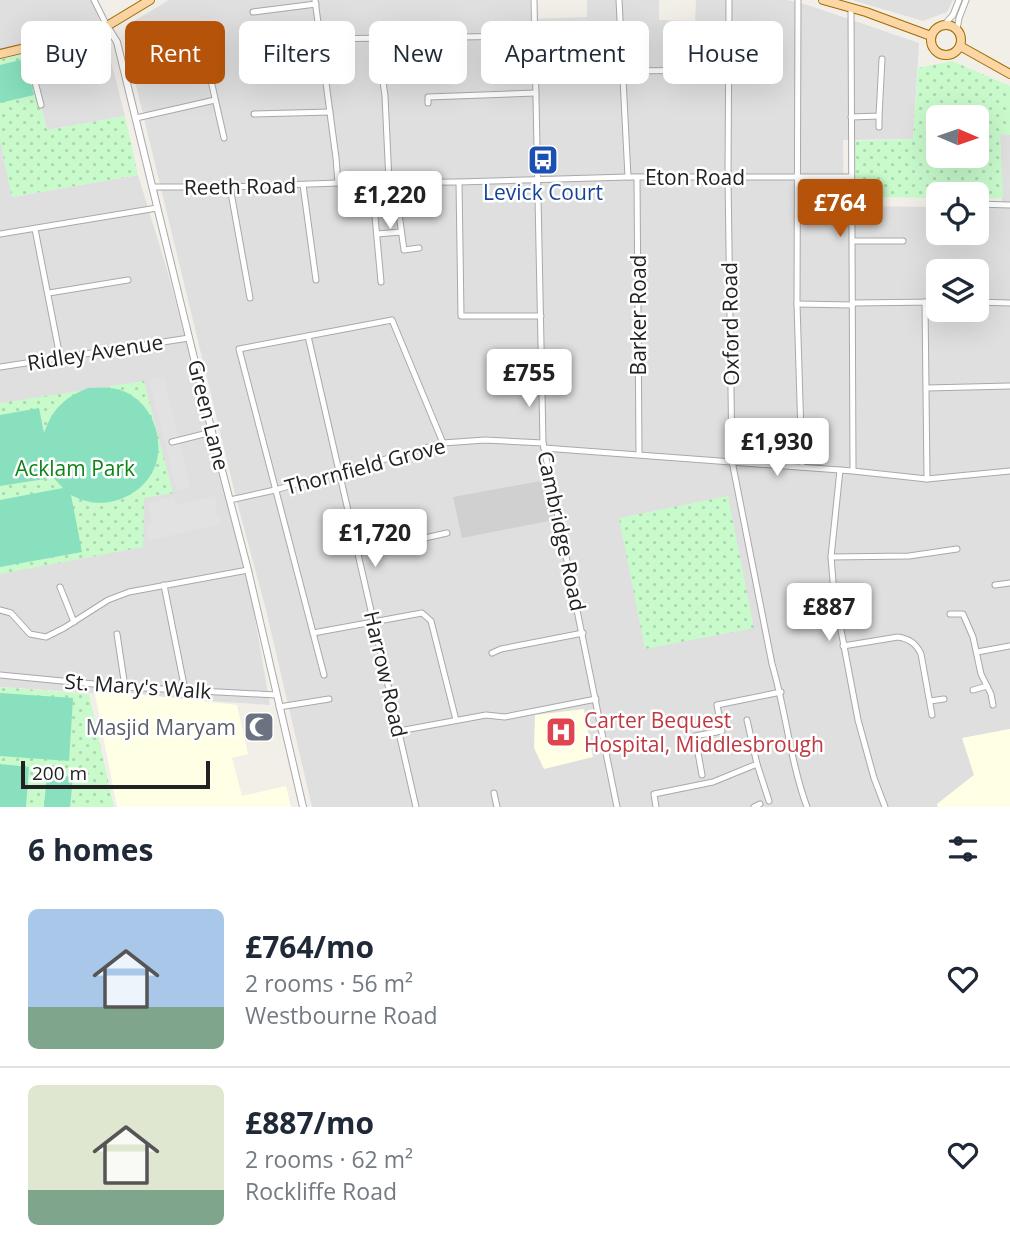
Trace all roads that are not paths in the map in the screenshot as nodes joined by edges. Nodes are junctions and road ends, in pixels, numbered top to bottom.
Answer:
1 (94, 0) edge
2 (150, 0) edge
3 (534, 0) edge
4 (620, 0) edge
5 (729, 0) edge
6 (798, 0) edge
7 (822, 0) edge
8 (859, 0) edge
9 (959, 0) edge
10 (966, 0) edge
11 (316, 2) edge
12 (854, 9) junction
13 (253, 12) dead end
14 (104, 21) edge
15 (318, 21) edge
16 (535, 21) edge
17 (621, 21) edge
18 (729, 21) edge
19 (111, 24) edge
20 (944, 25) junction
21 (957, 30) junction
22 (111, 32) edge
23 (932, 36) junction
24 (960, 46) junction
25 (21, 48) edge
26 (0, 54) edge
27 (882, 59) dead end
28 (1010, 74) edge
29 (36, 84) edge
30 (211, 84) edge
31 (326, 84) edge
32 (383, 84) edge
33 (536, 84) edge
34 (624, 84) edge
35 (728, 84) edge
36 (536, 93) junction
37 (215, 100) junction
38 (429, 103) dead end
39 (41, 105) dead end
40 (330, 113) junction
41 (254, 114) dead end
42 (879, 116) junction
43 (851, 117) junction
44 (135, 118) junction
45 (879, 127) dead end
46 (224, 138) dead end
47 (628, 177) junction
48 (638, 177) junction
49 (728, 177) junction
50 (797, 177) junction
51 (851, 177) junction
52 (538, 180) junction
53 (459, 182) junction
54 (338, 183) junction
55 (372, 183) junction
56 (389, 183) junction
57 (303, 185) junction
58 (152, 187) junction
59 (230, 187) junction
60 (989, 204) edge
61 (1010, 205) edge
62 (157, 208) junction
63 (414, 212) dead end
64 (35, 229) junction
65 (401, 232) junction
66 (0, 234) edge
67 (377, 234) junction
68 (853, 241) junction
69 (903, 241) dead end
70 (419, 248) dead end
71 (128, 280) dead end
72 (316, 280) dead end
73 (381, 282) dead end
74 (49, 293) junction
75 (250, 298) dead end
76 (925, 302) joint
77 (989, 302) edge
78 (1010, 303) edge
79 (797, 304) junction
80 (853, 304) junction
81 (541, 316) junction
82 (308, 336) junction
83 (189, 338) junction
84 (60, 357) junction
85 (0, 366) edge
86 (1010, 386) edge
87 (927, 388) junction
88 (212, 432) junction
89 (173, 442) dead end
90 (443, 443) junction
91 (543, 445) junction
92 (639, 454) junction
93 (732, 461) junction
94 (802, 467) junction
95 (841, 470) junction
96 (339, 471) junction
97 (853, 471) junction
98 (1010, 471) edge
99 (927, 479) junction
100 (275, 490) junction
101 (230, 500) junction
102 (447, 533) dead end
103 (957, 549) dead end
104 (358, 553) junction
105 (831, 556) junction
106 (248, 570) junction
107 (1010, 583) edge
108 (164, 585) junction
109 (995, 586) dead end
110 (60, 587) dead end
111 (968, 608) dead end
112 (0, 610) edge
113 (950, 614) dead end
114 (963, 614) junction
115 (74, 622) junction
116 (374, 622) junction
117 (313, 633) junction
118 (583, 633) junction
119 (117, 634) dead end
120 (843, 646) junction
121 (1010, 646) edge
122 (977, 652) junction
123 (492, 653) dead end
124 (0, 675) edge
125 (324, 676) dead end
126 (987, 686) junction
127 (125, 687) junction
128 (186, 690) junction
129 (973, 690) dead end
130 (781, 692) junction
131 (276, 695) junction
132 (329, 699) dead end
133 (596, 699) junction
134 (944, 699) dead end
135 (930, 701) junction
136 (993, 705) dead end
137 (279, 707) junction
138 (932, 715) dead end
139 (456, 720) junction
140 (747, 720) dead end
141 (399, 731) junction
142 (757, 764) junction
143 (702, 775) dead end
144 (494, 793) dead end
145 (769, 801) dead end
146 (303, 807) edge
147 (416, 807) edge
148 (497, 807) edge
149 (617, 807) edge
150 (656, 807) edge
151 (807, 807) edge
152 (886, 807) edge

1 - 14 street
2 - 19 main road
3 - 16 street, Cambridge Road
4 - 17 street
5 - 18 street, Oxford Road
6 - 50 street
7 - 12 main road
8 - 12 street
9 - 20 street
10 - 21 street
11 - 13 street
11 - 15 street
12 - 23 main road
12 - 43 street
20 - 21 main road
20 - 23 main road
21 - 24 main road
22 - 44 street, Green Lane
23 - 24 main road
24 - 28 main road
25 - 26 main road
27 - 42 street
29 - 39 street
30 - 37 street
31 - 40 street
32 - 56 street
33 - 36 street, Cambridge Road
34 - 47 street
35 - 49 street, Oxford Road
36 - 38 street
36 - 52 street, Cambridge Road
37 - 44 street
37 - 46 street
40 - 41 street
40 - 54 street
42 - 43 street
42 - 45 street
43 - 51 street
44 - 58 street, Green Lane
47 - 48 street, Eton Road
47 - 52 street, Eton Road
48 - 49 street, Eton Road
48 - 92 street, Barker Road
49 - 50 street, Eton Road
49 - 93 street, Oxford Road
50 - 51 street, Eton Road
50 - 79 street
51 - 68 street
52 - 53 street, Reeth Road
52 - 81 street, Cambridge Road
53 - 56 street, Reeth Road
53 - 81 street
54 - 55 street, Reeth Road
54 - 57 street, Reeth Road
55 - 56 street, Reeth Road
55 - 67 street
57 - 59 street, Reeth Road
57 - 72 street
58 - 59 street, Reeth Road
58 - 62 street, Green Lane
59 - 75 street
60 - 61 street
62 - 64 street
62 - 83 street, Green Lane
63 - 65 street
64 - 66 street
64 - 74 street
65 - 67 street
65 - 70 street
67 - 73 street
68 - 69 street
68 - 80 street
71 - 74 street
74 - 84 street
76 - 80 street
76 - 87 street
77 - 78 street
79 - 80 street
79 - 94 street
80 - 97 street
81 - 91 street, Cambridge Road
82 - 90 street
82 - 96 street, Harrow Road
82 - 100 street
83 - 84 street, Ridley Avenue
83 - 88 street, Green Lane
84 - 85 street, Ridley Avenue
86 - 87 street
87 - 99 street
88 - 89 street
88 - 101 street, Green Lane
90 - 91 street, Thornfield Grove
90 - 96 street, Thornfield Grove
91 - 92 street, Thornfield Grove
91 - 118 street, Cambridge Road
92 - 93 street, Thornfield Grove
93 - 94 street, Thornfield Grove
93 - 130 street, Oxford Road
94 - 95 street, Thornfield Grove
95 - 97 street, Thornfield Grove
95 - 105 street
96 - 100 street, Thornfield Grove
96 - 104 street, Harrow Road
97 - 99 street, Thornfield Grove
98 - 99 street, Thornfield Grove
100 - 101 street, Thornfield Grove
100 - 117 street
101 - 106 street, Green Lane
102 - 104 street
103 - 105 street
104 - 116 street, Harrow Road
105 - 120 street
106 - 108 street
106 - 131 street, Green Lane
107 - 109 street
108 - 115 street
108 - 128 street
110 - 115 street
111 - 114 street
112 - 115 street
113 - 114 street
114 - 122 street
116 - 117 street
116 - 139 street
116 - 141 street, Harrow Road
117 - 125 street
118 - 123 street
118 - 133 street, Cambridge Road
119 - 127 street
120 - 135 street
120 - 152 street
121 - 122 street
122 - 126 street
124 - 127 street, St. Mary's Walk
126 - 129 street
126 - 136 street
127 - 128 street, St. Mary's Walk
128 - 131 street, St. Mary's Walk
130 - 143 street
130 - 151 street, Oxford Road
131 - 137 street, Green Lane
132 - 137 street
133 - 139 street
133 - 149 street, Cambridge Road
134 - 135 street
135 - 138 street
137 - 146 street, Green Lane
139 - 141 street
140 - 142 street
141 - 147 street, Harrow Road
142 - 145 street
142 - 150 street
144 - 148 street

